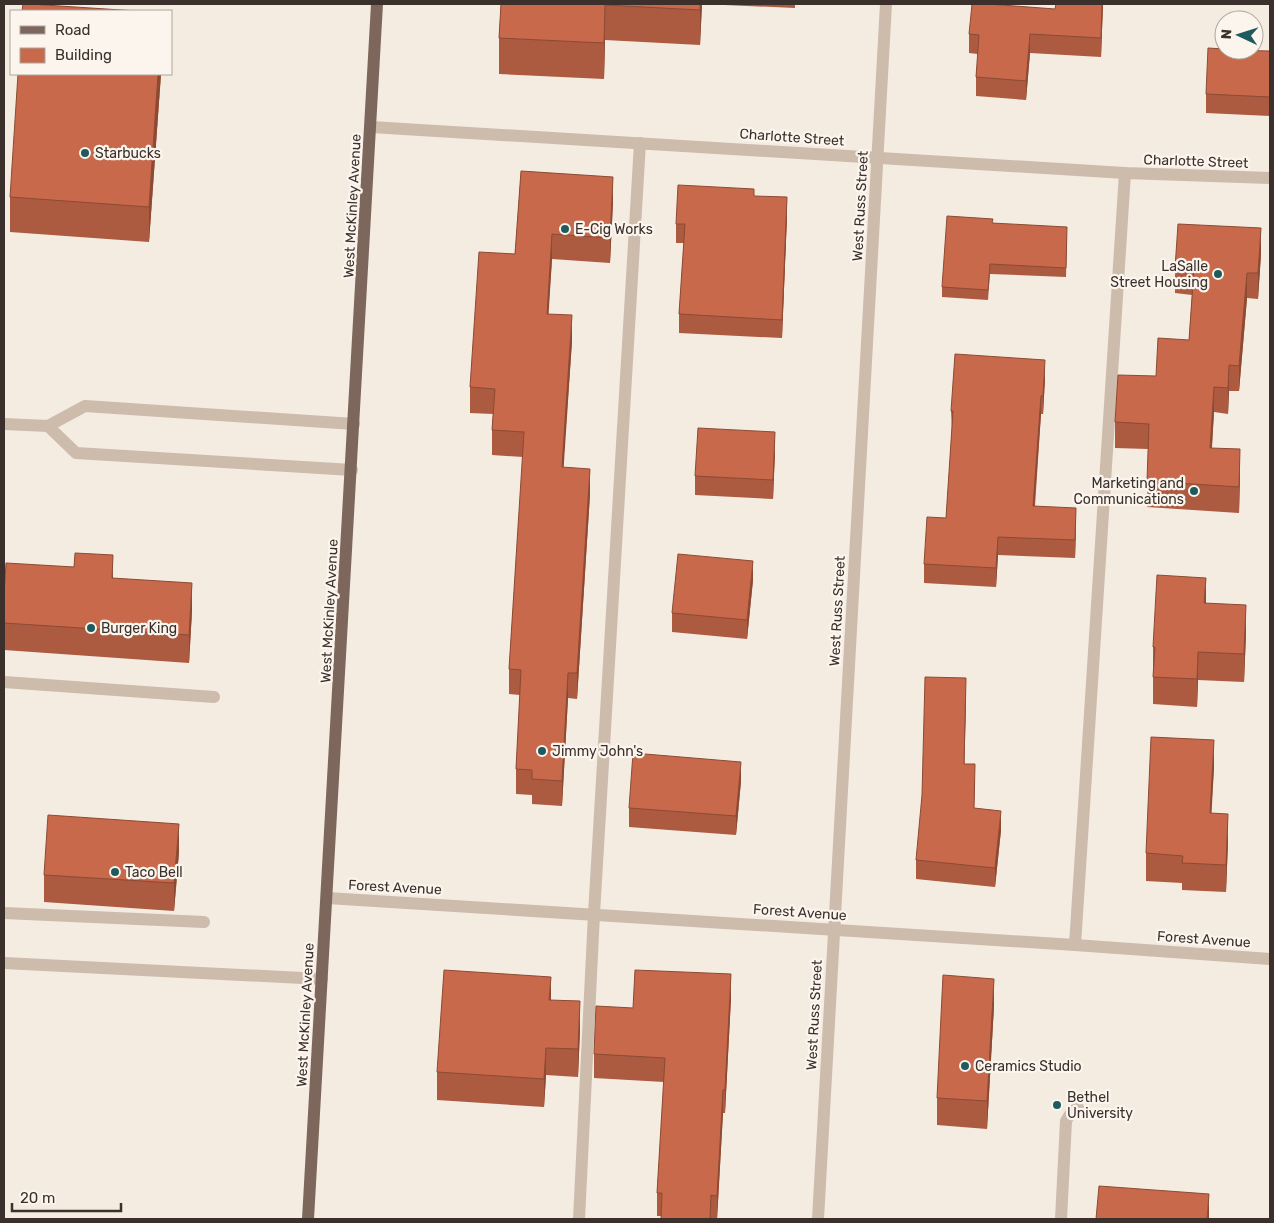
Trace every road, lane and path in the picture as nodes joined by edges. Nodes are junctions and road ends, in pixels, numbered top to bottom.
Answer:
1 (378, 4) edge
2 (886, 4) edge
3 (371, 127) junction
4 (640, 143) junction
5 (877, 158) junction
6 (1125, 173) junction
7 (1270, 178) edge
8 (4, 424) edge
9 (354, 424) junction
10 (48, 426) junction
11 (352, 470) junction
12 (4, 682) edge
13 (214, 697) dead end
14 (327, 898) junction
15 (4, 913) edge
16 (594, 914) junction
17 (204, 922) dead end
18 (834, 930) junction
19 (1075, 945) junction
20 (1270, 959) edge
21 (4, 963) edge
22 (322, 979) junction
23 (1078, 1108) dead end
24 (308, 1219) edge
25 (579, 1219) edge
26 (818, 1219) edge
27 (1062, 1219) edge

1 - 3 main road, West McKinley Avenue
2 - 5 street, West Russ Street
3 - 4 street, Charlotte Street
3 - 9 main road, West McKinley Avenue
4 - 5 street, Charlotte Street
4 - 16 street
5 - 6 street, Charlotte Street
5 - 18 street, West Russ Street
6 - 7 street, Charlotte Street
6 - 19 street
8 - 10 street
9 - 10 street
9 - 11 main road, West McKinley Avenue
10 - 11 street
11 - 14 main road, West McKinley Avenue
12 - 13 street
14 - 16 street, Forest Avenue
14 - 22 main road, West McKinley Avenue
15 - 17 street
16 - 18 street, Forest Avenue
16 - 25 street
18 - 19 street, Forest Avenue
18 - 26 street, West Russ Street
19 - 20 street, Forest Avenue
21 - 22 street
22 - 24 main road, West McKinley Avenue
23 - 27 street

